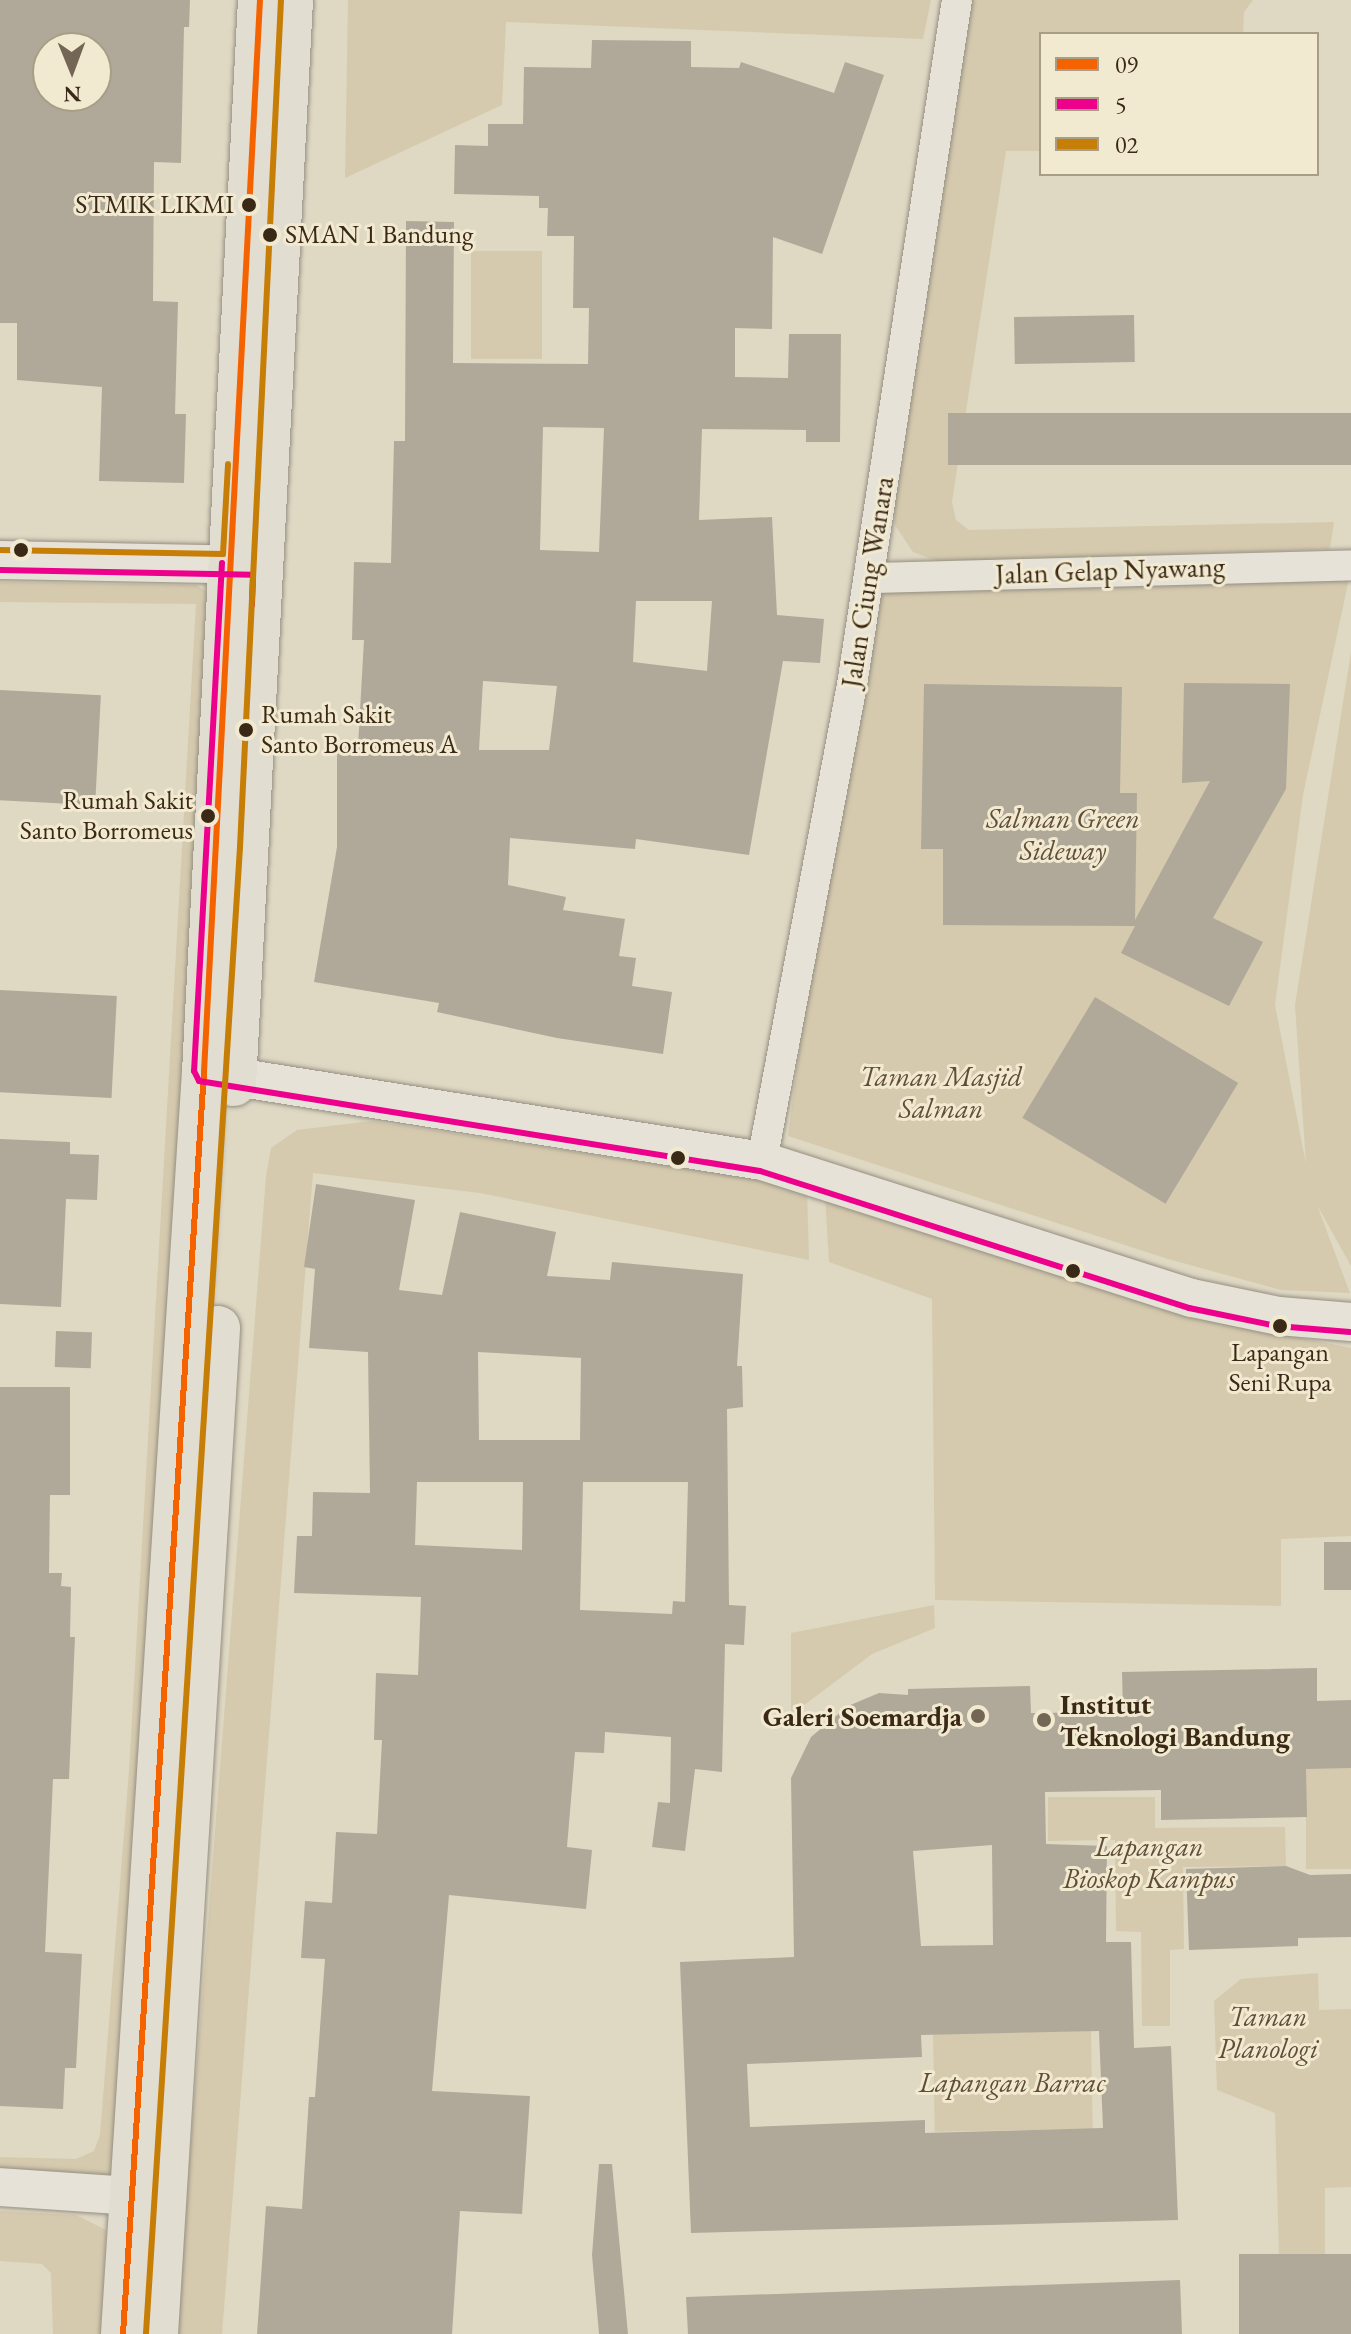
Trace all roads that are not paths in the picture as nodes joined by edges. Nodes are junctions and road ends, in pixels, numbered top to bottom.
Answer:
1 (260, 0) edge
2 (291, 0) edge
3 (957, 0) edge
4 (0, 560) edge
5 (248, 565) junction
6 (1351, 565) edge
7 (870, 578) junction
8 (220, 1074) junction
9 (762, 1161) junction
10 (1351, 1322) edge
11 (0, 2187) edge
12 (150, 2197) junction
13 (123, 2334) edge
14 (156, 2334) edge

1 - 5 main road
2 - 5 main road
3 - 7 street, Jalan Ciung Wanara
4 - 5 street
5 - 8 main road
6 - 7 street, Jalan Gelap Nyawang
7 - 9 street, Jalan Ciung Wanara
8 - 9 street
8 - 12 main road
9 - 10 street
11 - 12 street
12 - 13 main road
12 - 14 main road

